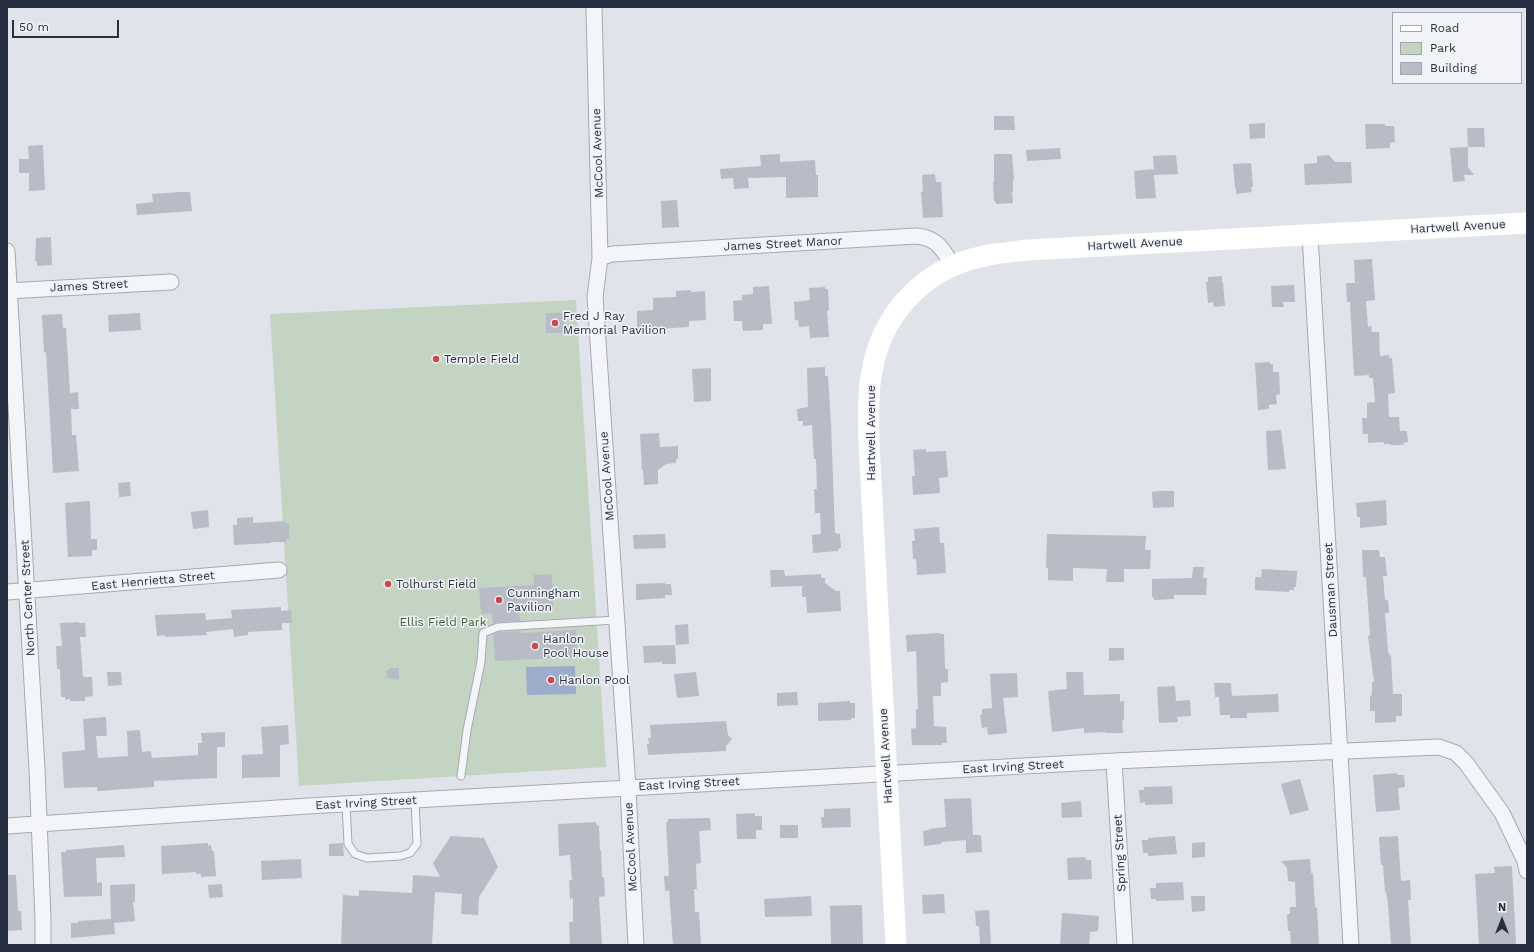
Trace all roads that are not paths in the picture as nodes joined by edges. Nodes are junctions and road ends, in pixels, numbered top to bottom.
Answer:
1 (594, 7) edge
2 (1527, 223) edge
3 (1310, 235) junction
4 (7, 252) edge
5 (600, 258) junction
6 (953, 266) junction
7 (171, 282) dead end
8 (8, 291) edge
9 (279, 570) dead end
10 (27, 591) junction
11 (7, 592) edge
12 (616, 620) junction
13 (1340, 750) junction
14 (1114, 761) junction
15 (887, 774) junction
16 (461, 776) dead end
17 (628, 788) junction
18 (415, 800) junction
19 (346, 804) junction
20 (38, 824) junction
21 (7, 826) edge
22 (1527, 871) edge
23 (42, 945) edge
24 (636, 945) edge
25 (896, 945) edge
26 (1125, 945) edge
27 (1351, 945) edge

1 - 5 street, McCool Avenue
2 - 3 street, Hartwell Avenue
3 - 6 street, Hartwell Avenue
3 - 13 street, Dausman Street
4 - 8 street, North Center Street
5 - 6 street, James Street Manor
5 - 12 street, McCool Avenue
6 - 15 street, Hartwell Avenue
7 - 8 street, James Street
8 - 10 street, North Center Street
9 - 10 street, East Henrietta Street
10 - 11 street, East Henrietta Street
10 - 20 street, North Center Street
12 - 16 lane
12 - 17 street, McCool Avenue
13 - 14 street, East Irving Street
13 - 22 street, East Irving Street
13 - 27 street, Dausman Street
14 - 15 street, East Irving Street
14 - 26 street, Spring Street
15 - 17 street, East Irving Street
15 - 25 street, Hartwell Avenue
17 - 18 street, East Irving Street
17 - 24 street, McCool Avenue
18 - 19 street, East Irving Street
18 - 19 lane
19 - 20 street, East Irving Street
20 - 21 street, East Irving Street
20 - 23 street, North Center Street

